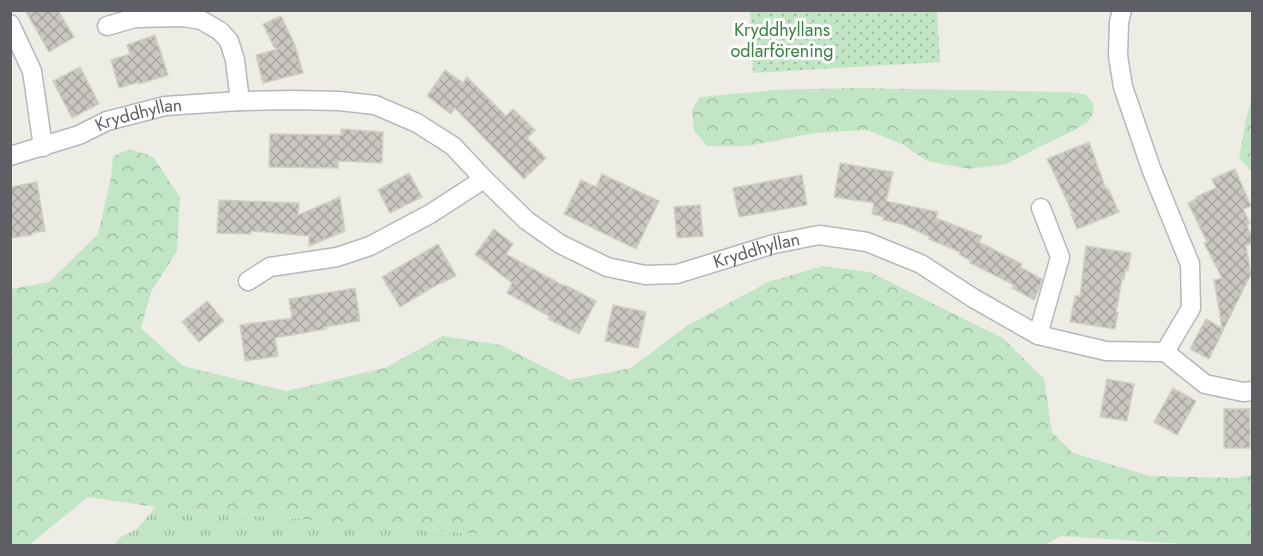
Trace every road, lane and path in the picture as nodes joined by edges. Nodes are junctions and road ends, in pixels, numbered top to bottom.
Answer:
1 (1122, 10) edge
2 (10, 24) edge
3 (107, 26) dead end
4 (240, 101) junction
5 (43, 147) junction
6 (10, 156) edge
7 (484, 179) junction
8 (1041, 208) dead end
9 (248, 281) dead end
10 (1038, 335) junction
11 (1165, 352) junction
12 (1252, 391) edge

1 - 11 street
2 - 5 street
3 - 4 street
4 - 5 street, Kryddhyllan
4 - 7 street, Kryddhyllan
5 - 6 street, Kryddhyllan
7 - 9 street
7 - 10 street, Kryddhyllan
8 - 10 street
10 - 11 street, Kryddhyllan
11 - 12 street

